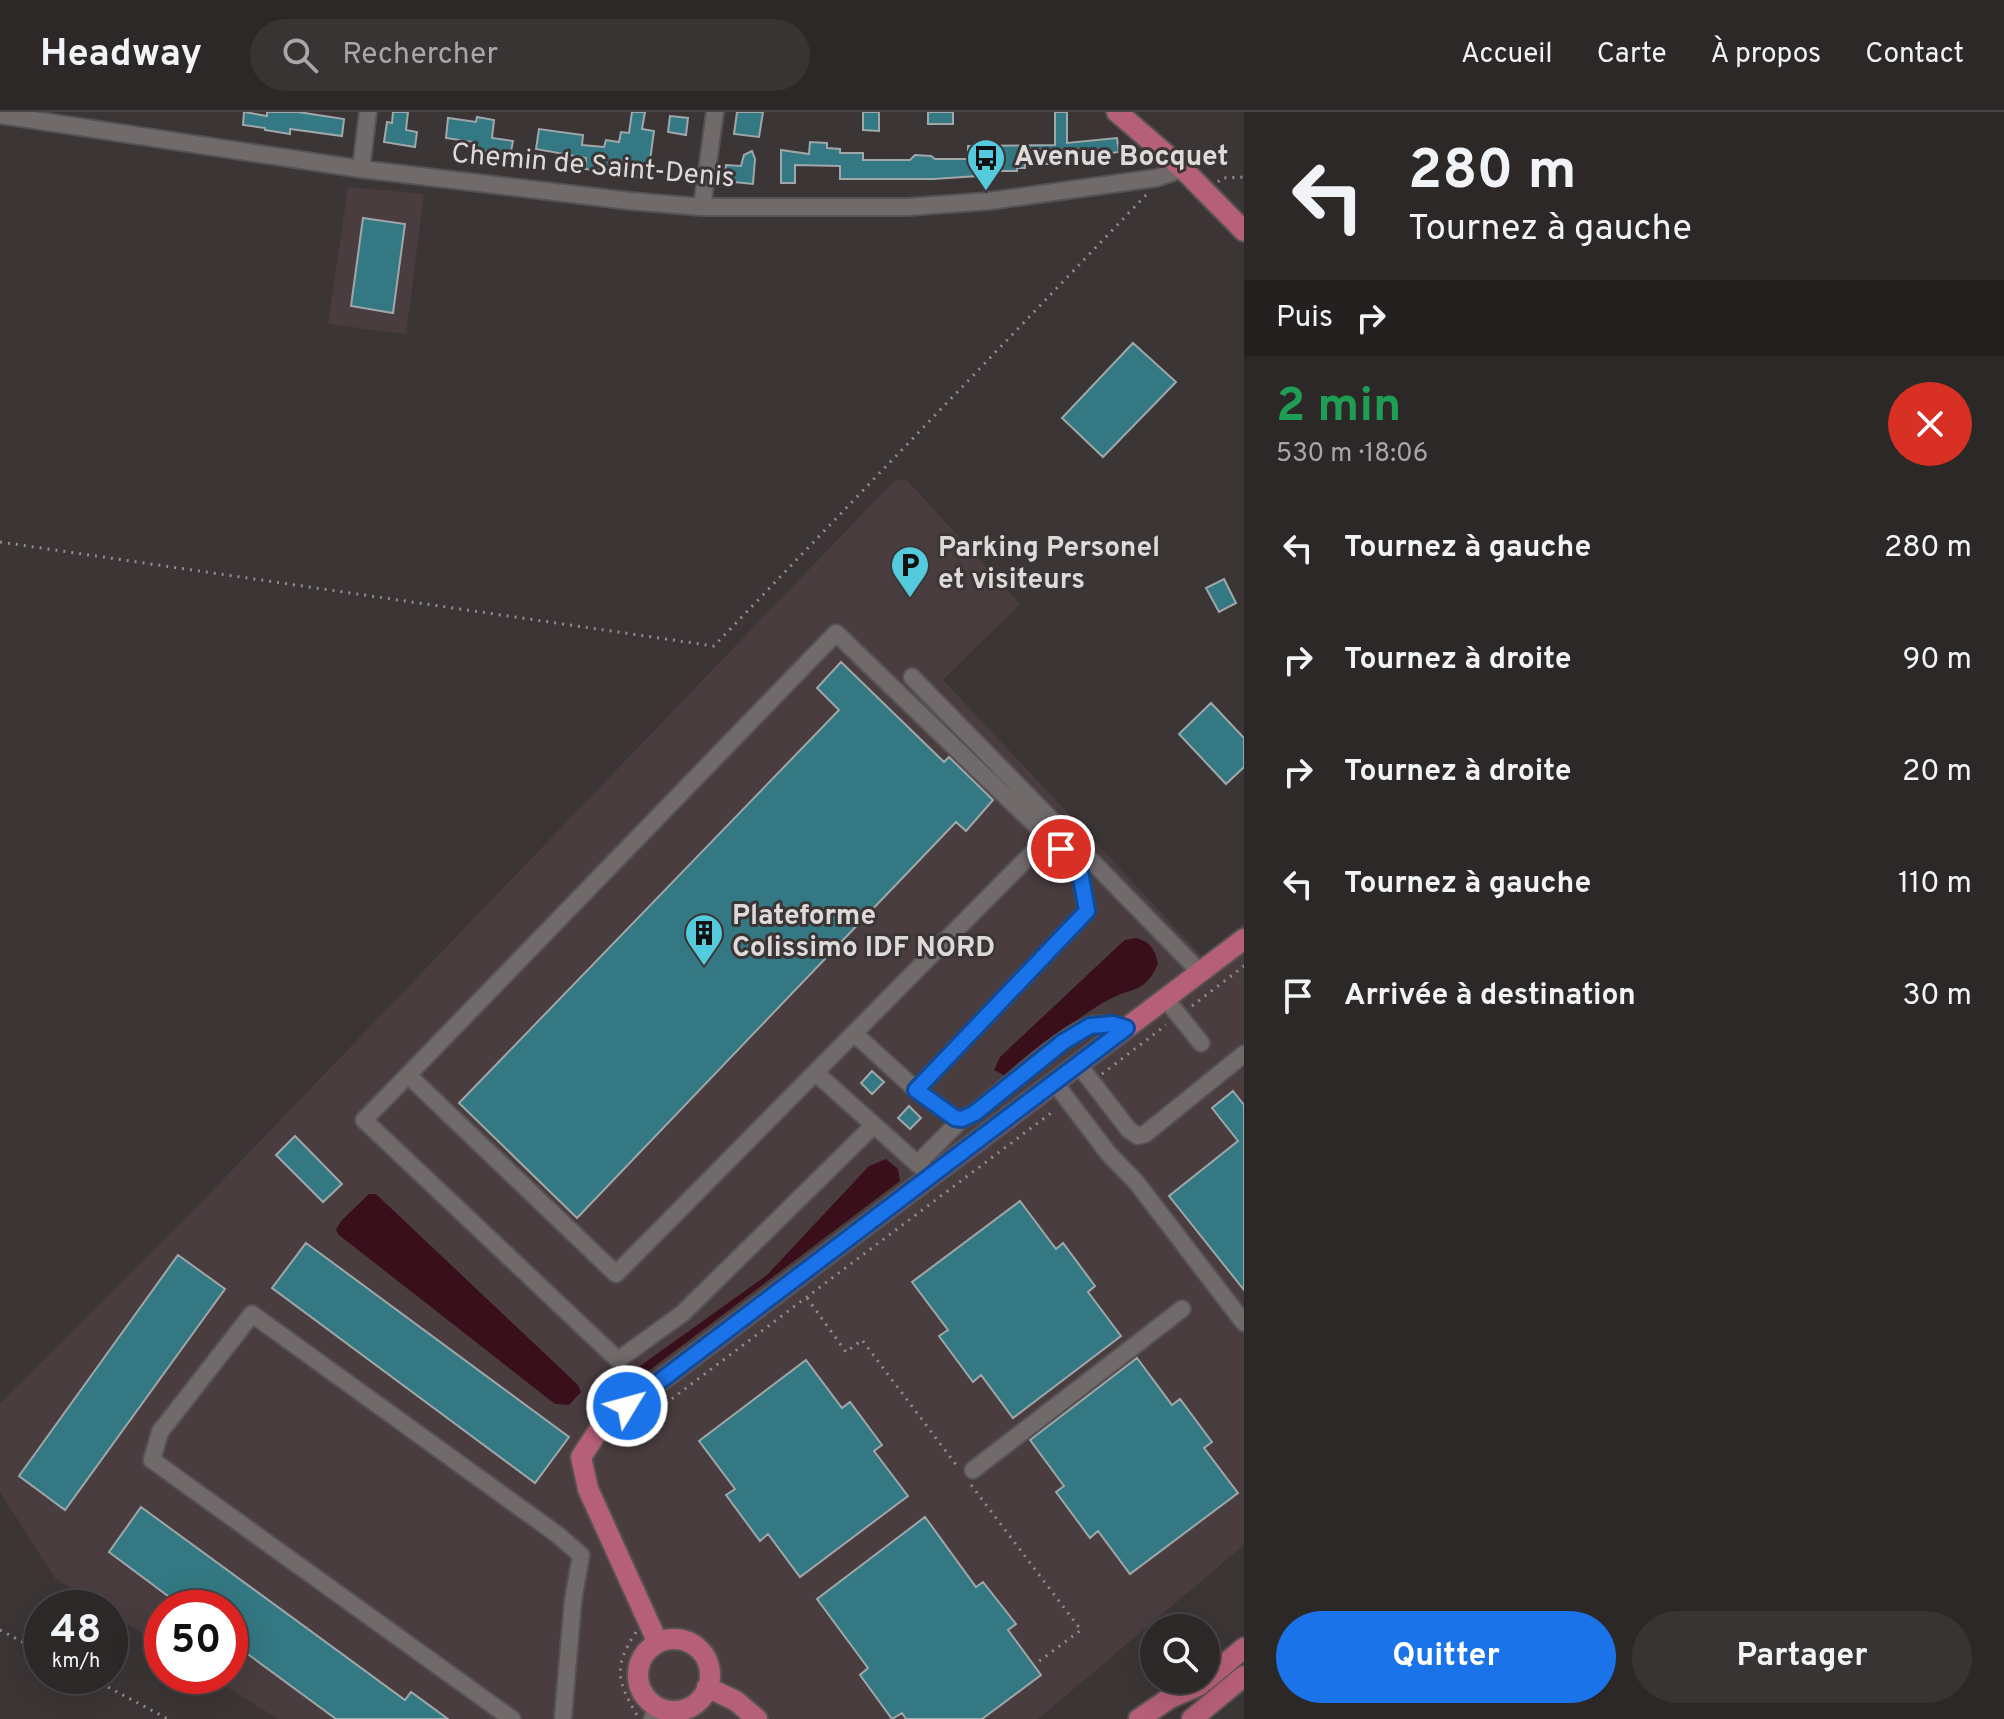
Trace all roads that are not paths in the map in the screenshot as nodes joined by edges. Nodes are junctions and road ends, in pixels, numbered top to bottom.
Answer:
1 (368, 112) edge
2 (715, 112) edge
3 (1117, 112) edge
4 (0, 115) edge
5 (361, 169) junction
6 (1175, 172) junction
7 (702, 207) junction
8 (1244, 231) edge
9 (912, 677) dead end
10 (1048, 837) junction
11 (1244, 939) edge
12 (1200, 972) junction
13 (1165, 998) junction
14 (1126, 1028) junction
15 (855, 1034) junction
16 (1201, 1043) dead end
17 (1244, 1054) edge
18 (1078, 1064) junction
19 (817, 1074) junction
20 (408, 1075) junction
21 (1055, 1083) junction
22 (916, 1090) junction
23 (962, 1119) junction
24 (874, 1125) junction
25 (924, 1170) junction
26 (1182, 1309) dead end
27 (1244, 1323) edge
28 (973, 1470) dead end
29 (658, 1643) junction
30 (1244, 1648) edge
31 (1220, 1668) edge
32 (1244, 1676) edge
33 (707, 1687) junction
34 (1178, 1694) edge
35 (1190, 1694) edge
36 (655, 1713) edge
37 (559, 1718) edge
38 (512, 1719) edge
39 (757, 1719) edge
40 (1139, 1719) edge
41 (1161, 1719) edge
42 (1192, 1719) edge

1 - 5 street
2 - 7 street
3 - 6 main road
4 - 5 street, Chemin de Saint-Denis
5 - 7 street, Chemin de Saint-Denis
6 - 7 street, Chemin de Saint-Denis
6 - 8 main road
9 - 12 street
10 - 15 street
10 - 20 street
10 - 22 street
11 - 12 main road
12 - 13 main road
13 - 14 main road
13 - 16 street
14 - 18 main road
14 - 23 street
15 - 19 street
15 - 22 street
17 - 18 street
18 - 21 main road
19 - 20 street
19 - 24 street
20 - 24 street
21 - 25 main road
21 - 27 street
22 - 23 street
23 - 25 street
24 - 25 street
25 - 29 main road
26 - 28 street
29 - 33 main road
29 - 36 main road
30 - 31 main road
32 - 42 main road
33 - 36 main road
33 - 39 main road
34 - 40 main road
35 - 41 main road
37 - 38 street

